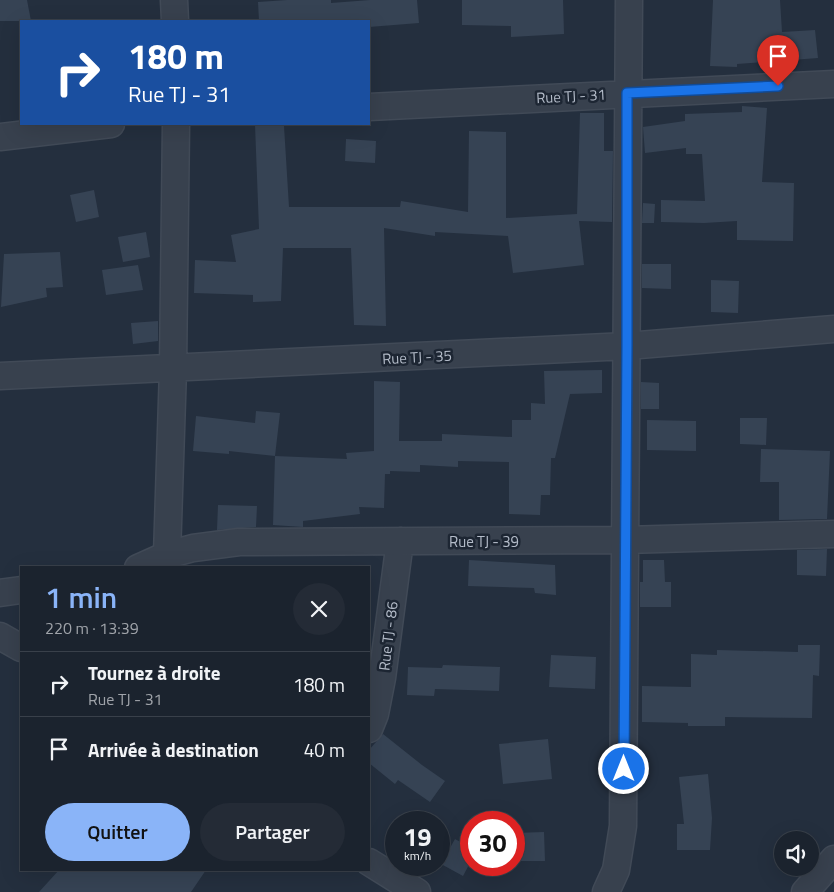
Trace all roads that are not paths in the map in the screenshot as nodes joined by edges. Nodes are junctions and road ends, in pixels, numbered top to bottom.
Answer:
1 (174, 0) edge
2 (629, 0) edge
3 (175, 20) edge
4 (834, 84) edge
5 (627, 93) junction
6 (370, 107) edge
7 (102, 125) edge
8 (176, 125) edge
9 (0, 136) edge
10 (834, 329) edge
11 (627, 346) junction
12 (173, 369) junction
13 (0, 376) edge
14 (834, 534) edge
15 (625, 540) junction
16 (400, 541) junction
17 (167, 554) junction
18 (142, 566) edge
19 (20, 590) edge
20 (0, 593) edge
21 (0, 636) edge
22 (20, 647) edge
23 (370, 726) edge
24 (834, 859) edge
25 (370, 863) edge
26 (417, 892) edge
27 (606, 892) edge
28 (805, 892) edge

1 - 3 street
2 - 5 street
4 - 5 street, Rue TJ - 31
5 - 6 street, Rue TJ - 31
5 - 11 street
7 - 9 street
8 - 12 street
10 - 11 street, Rue TJ - 35
11 - 12 street, Rue TJ - 35
11 - 15 street
12 - 13 street, Rue TJ - 35
12 - 17 street
14 - 15 street, Rue TJ - 39
15 - 16 street, Rue TJ - 39
15 - 27 street
16 - 17 street, Rue TJ - 39
16 - 23 street, Rue TJ - 86
17 - 18 street, Rue TJ - 39
19 - 20 street
21 - 22 street
24 - 28 street
25 - 26 street

